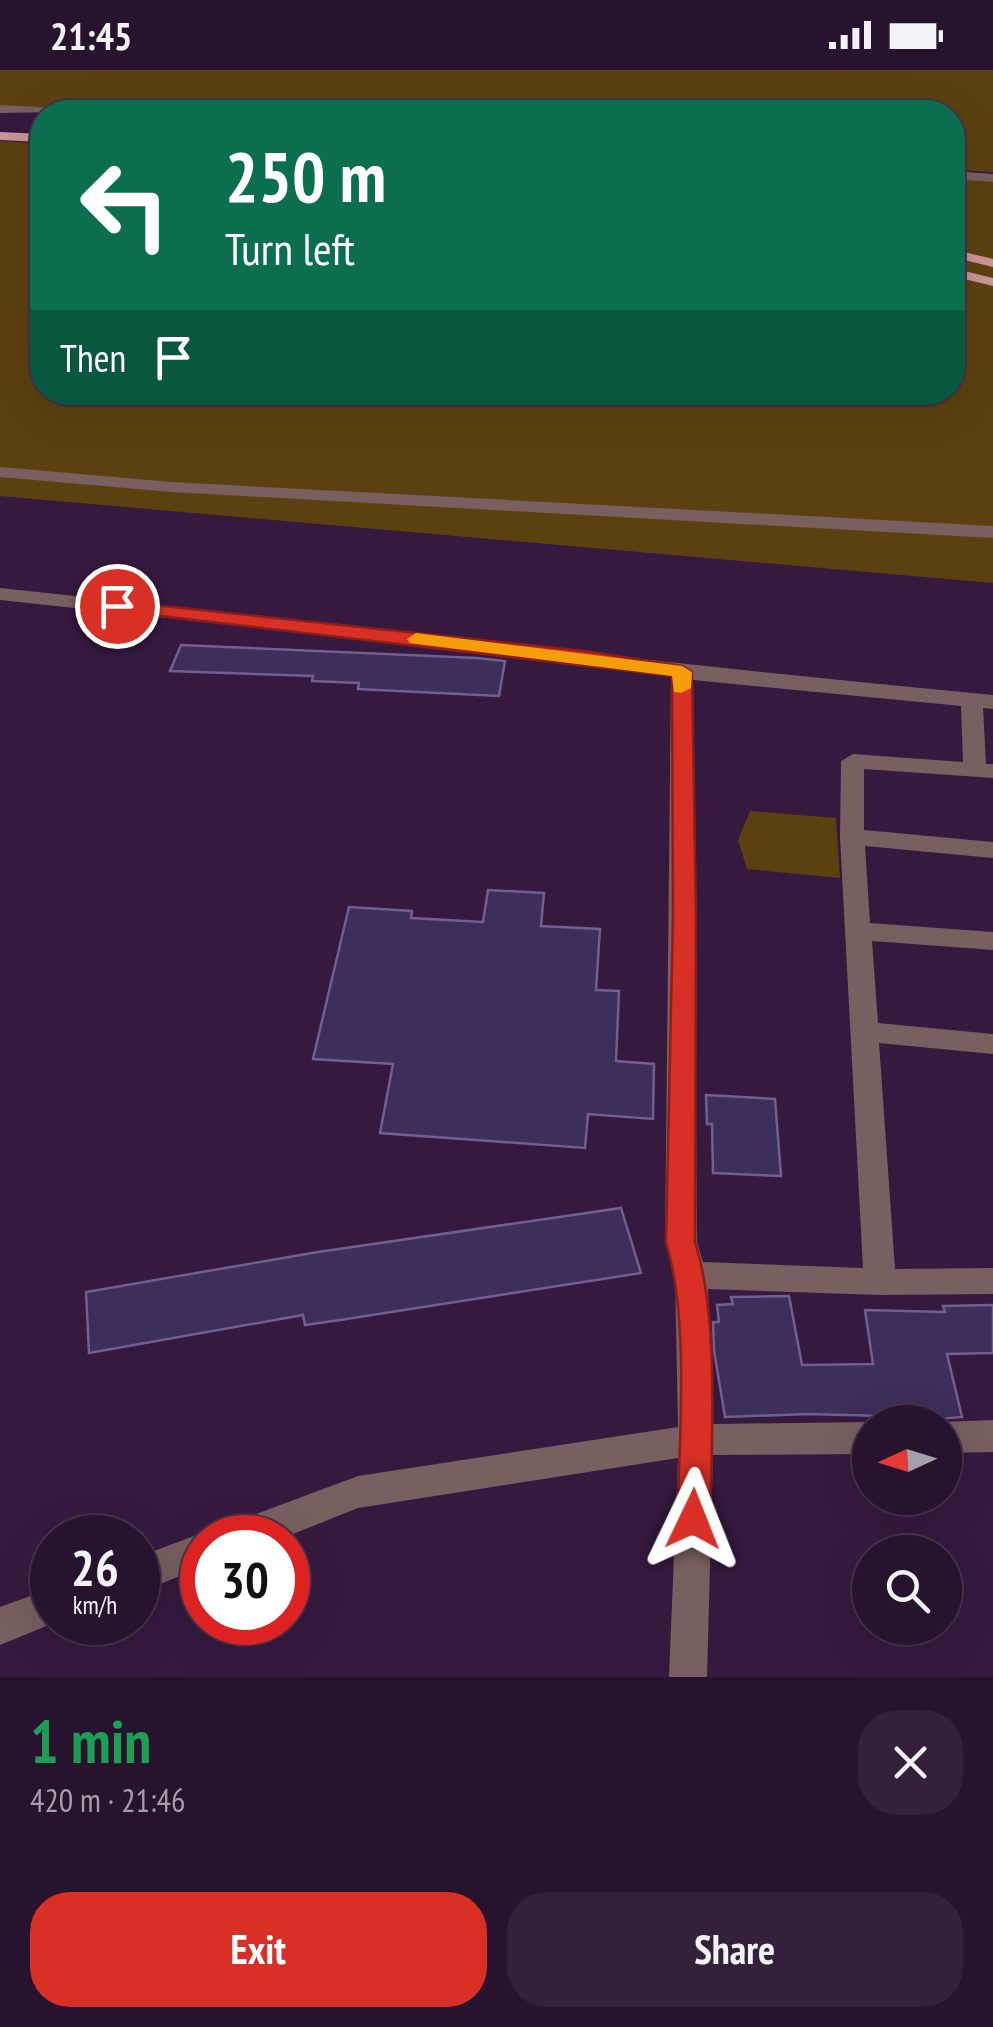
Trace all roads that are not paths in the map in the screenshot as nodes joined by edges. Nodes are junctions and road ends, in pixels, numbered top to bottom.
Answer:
1 (0, 109) edge
2 (30, 111) edge
3 (0, 132) edge
4 (30, 133) edge
5 (965, 176) edge
6 (993, 178) edge
7 (965, 251) edge
8 (965, 253) edge
9 (993, 254) edge
10 (993, 263) edge
11 (965, 267) edge
12 (993, 273) edge
13 (965, 275) edge
14 (993, 282) edge
15 (0, 472) edge
16 (993, 532) edge
17 (0, 594) edge
18 (682, 672) junction
19 (982, 700) edge
20 (984, 770) edge
21 (852, 837) junction
22 (993, 850) edge
23 (859, 932) junction
24 (993, 941) edge
25 (864, 1032) junction
26 (993, 1044) edge
27 (691, 1275) junction
28 (993, 1281) edge
29 (880, 1282) junction
30 (962, 1436) edge
31 (993, 1436) edge
32 (852, 1438) edge
33 (696, 1440) junction
34 (298, 1515) edge
35 (30, 1614) edge
36 (0, 1626) edge
37 (688, 1677) edge

1 - 2 street
3 - 4 main road
5 - 6 street
7 - 9 main road
8 - 10 main road
11 - 12 main road
13 - 14 main road
15 - 16 street
17 - 18 street
18 - 19 street
18 - 27 street
19 - 20 street
20 - 21 street
21 - 22 street
21 - 23 street
23 - 24 street
23 - 25 street
25 - 26 street
25 - 29 street
27 - 29 street
27 - 33 street
28 - 29 street
30 - 31 street
32 - 33 street
33 - 34 street
33 - 37 street
35 - 36 street

